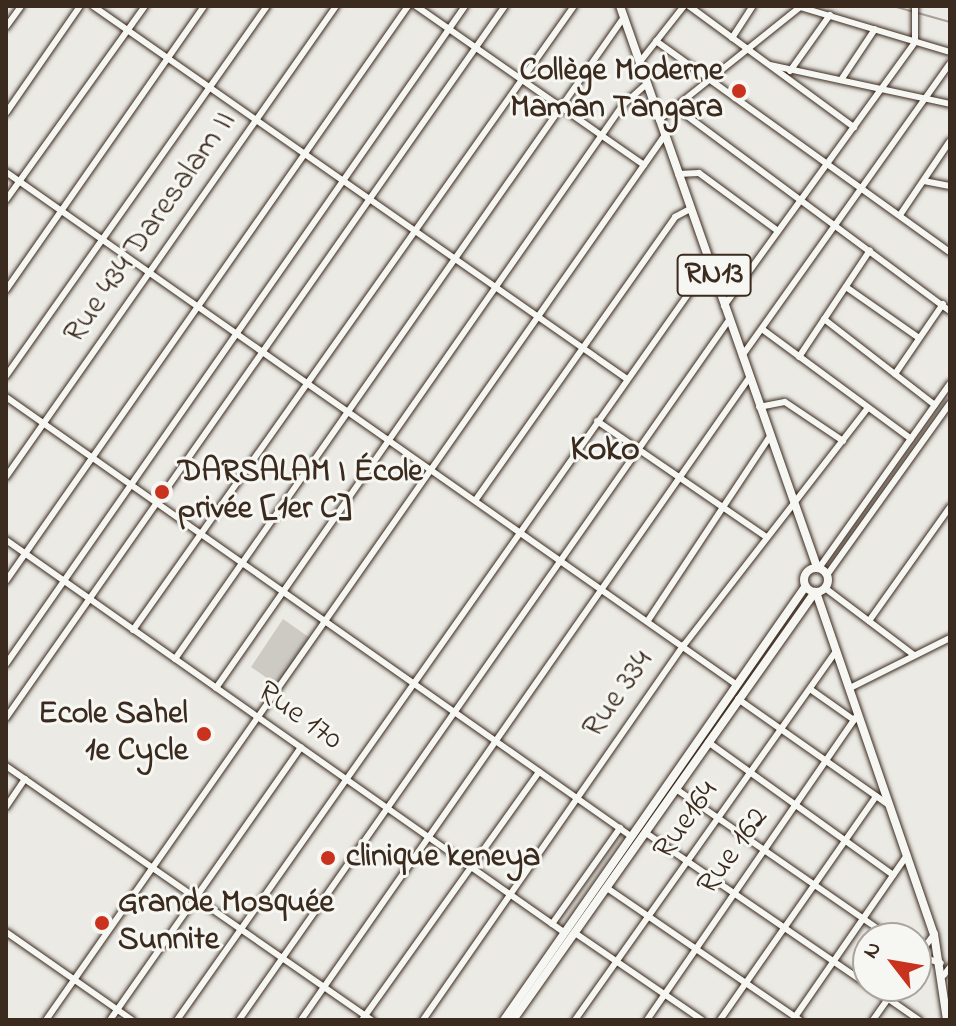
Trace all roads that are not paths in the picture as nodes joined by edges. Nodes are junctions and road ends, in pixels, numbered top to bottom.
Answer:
1 (21, 6) edge
2 (80, 6) edge
3 (93, 6) edge
4 (145, 6) edge
5 (204, 6) edge
6 (267, 6) edge
7 (336, 6) edge
8 (408, 6) edge
9 (416, 6) edge
10 (465, 6) edge
11 (505, 6) edge
12 (574, 6) edge
13 (620, 6) edge
14 (686, 6) edge
15 (753, 6) edge
16 (915, 6) edge
17 (830, 15) junction
18 (624, 17) junction
19 (6, 27) edge
20 (448, 29) junction
21 (875, 29) junction
22 (128, 30) junction
23 (732, 38) junction
24 (656, 41) junction
25 (915, 42) junction
26 (475, 48) junction
27 (747, 49) junction
28 (950, 52) edge
29 (167, 58) junction
30 (639, 63) junction
31 (950, 63) edge
32 (768, 64) junction
33 (791, 69) junction
34 (785, 77) junction
35 (710, 80) junction
36 (841, 80) junction
37 (522, 81) junction
38 (645, 85) junction
39 (209, 87) junction
40 (881, 88) junction
41 (926, 98) junction
42 (950, 104) edge
43 (561, 107) junction
44 (675, 107) junction
45 (6, 113) edge
46 (256, 120) junction
47 (659, 120) junction
48 (854, 127) junction
49 (665, 135) junction
50 (602, 136) junction
51 (950, 141) edge
52 (305, 154) junction
53 (827, 163) junction
54 (644, 165) junction
55 (6, 172) edge
56 (678, 174) junction
57 (343, 180) junction
58 (19, 181) junction
59 (924, 181) junction
60 (950, 186) edge
61 (864, 189) junction
62 (369, 199) junction
63 (6, 200) edge
64 (801, 200) junction
65 (690, 209) junction
66 (61, 210) junction
67 (900, 215) junction
68 (837, 226) junction
69 (414, 231) junction
70 (778, 231) junction
71 (102, 238) junction
72 (870, 250) junction
73 (950, 252) edge
74 (455, 259) junction
75 (710, 263) junction
76 (150, 272) junction
77 (496, 287) junction
78 (846, 287) junction
79 (6, 290) edge
80 (943, 304) junction
81 (199, 305) junction
82 (724, 306) junction
83 (950, 311) edge
84 (539, 317) junction
85 (824, 319) junction
86 (729, 320) junction
87 (762, 329) junction
88 (238, 333) junction
89 (919, 338) junction
90 (582, 347) junction
91 (264, 350) junction
92 (742, 356) junction
93 (799, 357) junction
94 (895, 374) junction
95 (6, 376) edge
96 (749, 378) junction
97 (627, 379) junction
98 (307, 381) junction
99 (950, 384) edge
100 (6, 397) edge
101 (950, 403) edge
102 (935, 405) junction
103 (759, 407) junction
104 (868, 408) junction
105 (349, 410) junction
106 (597, 421) junction
107 (44, 424) junction
108 (389, 437) junction
109 (769, 438) junction
110 (911, 439) junction
111 (843, 441) junction
112 (638, 449) junction
113 (92, 458) junction
114 (433, 467) junction
115 (6, 477) edge
116 (680, 477) junction
117 (130, 484) junction
118 (477, 498) junction
119 (156, 503) junction
120 (722, 506) junction
121 (791, 506) junction
122 (950, 507) edge
123 (522, 529) junction
124 (201, 534) junction
125 (765, 536) junction
126 (6, 540) edge
127 (25, 554) junction
128 (563, 557) junction
129 (242, 563) junction
130 (815, 568) junction
131 (827, 575) junction
132 (63, 580) junction
133 (6, 581) edge
134 (604, 586) junction
135 (805, 587) junction
136 (819, 591) junction
137 (282, 592) junction
138 (89, 599) junction
139 (649, 619) junction
140 (325, 621) junction
141 (869, 621) junction
142 (133, 630) junction
143 (950, 638) edge
144 (684, 645) junction
145 (838, 648) junction
146 (914, 655) junction
147 (175, 659) junction
148 (6, 664) edge
149 (414, 684) junction
150 (737, 685) junction
151 (852, 687) junction
152 (216, 688) junction
153 (810, 689) junction
154 (738, 699) junction
155 (860, 711) junction
156 (455, 713) junction
157 (258, 717) junction
158 (6, 718) edge
159 (854, 720) junction
160 (781, 729) junction
161 (496, 741) junction
162 (708, 742) junction
163 (301, 747) junction
164 (826, 761) junction
165 (6, 766) edge
166 (539, 772) junction
167 (751, 773) junction
168 (25, 779) junction
169 (346, 779) junction
170 (676, 789) junction
171 (876, 796) junction
172 (576, 798) junction
173 (795, 805) junction
174 (6, 807) edge
175 (387, 808) junction
176 (894, 808) junction
177 (718, 818) junction
178 (620, 828) junction
179 (646, 833) junction
180 (429, 837) junction
181 (632, 837) junction
182 (845, 841) junction
183 (764, 850) junction
184 (908, 853) junction
185 (688, 862) junction
186 (471, 867) junction
187 (152, 868) junction
188 (893, 875) junction
189 (814, 885) junction
190 (607, 888) junction
191 (734, 893) junction
192 (510, 894) junction
193 (195, 898) junction
194 (649, 917) junction
195 (863, 919) junction
196 (867, 922) edge
197 (552, 924) junction
198 (784, 928) junction
199 (241, 929) junction
200 (6, 932) edge
201 (570, 933) junction
202 (934, 934) junction
203 (932, 937) edge
204 (696, 949) junction
205 (282, 958) junction
206 (834, 961) junction
207 (617, 962) junction
208 (852, 973) edge
209 (946, 975) edge
210 (74, 979) junction
211 (746, 983) junction
212 (324, 987) junction
213 (664, 994) junction
214 (886, 1002) edge
215 (892, 1002) edge
216 (118, 1010) junction
217 (366, 1018) edge
218 (796, 1019) edge
219 (46, 1020) edge
220 (110, 1020) edge
221 (132, 1020) edge
222 (177, 1020) edge
223 (239, 1020) edge
224 (301, 1020) edge
225 (423, 1020) edge
226 (504, 1020) edge
227 (513, 1020) edge
228 (575, 1020) edge
229 (647, 1020) edge
230 (702, 1020) edge
231 (720, 1020) edge
232 (873, 1020) edge
233 (919, 1020) edge
234 (947, 1020) edge

1 - 19 street
2 - 45 street
3 - 22 street
4 - 22 street
5 - 29 street
6 - 39 street
7 - 46 street, Rue 434 Daresalam II
8 - 52 street
9 - 20 street
10 - 20 street
11 - 26 street
12 - 37 street
13 - 18 main road, RN13
14 - 23 street
14 - 24 street
15 - 23 street
16 - 25 street
17 - 21 street
17 - 27 street
17 - 33 street
18 - 30 main road, RN13
18 - 43 street
20 - 26 street
20 - 57 street
21 - 25 street
21 - 36 street
22 - 29 street
22 - 58 street
23 - 27 street
24 - 30 street
24 - 35 street
25 - 28 street
25 - 40 street
26 - 37 street
26 - 62 street
27 - 32 street
27 - 35 street
29 - 39 street
29 - 66 street
30 - 38 main road, RN13
31 - 41 street
32 - 33 street
32 - 34 street
33 - 34 street
33 - 36 street
34 - 48 street
35 - 44 street
35 - 53 street
36 - 40 street
37 - 43 street
37 - 69 street
38 - 47 main road, RN13
38 - 50 street
39 - 46 street
39 - 71 street
40 - 41 street
40 - 48 street
41 - 42 street
41 - 61 street
43 - 50 street
43 - 74 street
44 - 47 street
44 - 64 street
46 - 52 street
46 - 76 street, Rue 434 Daresalam II
47 - 49 main road, RN13
48 - 53 street
49 - 54 street
49 - 56 main road, RN13
50 - 54 street
50 - 77 street
51 - 59 street
52 - 57 street
52 - 81 street
53 - 61 street
53 - 64 street
54 - 84 street
55 - 58 street
56 - 65 main road, RN13
56 - 70 street
57 - 62 street
57 - 88 street
58 - 63 street
58 - 66 street
59 - 60 street
59 - 67 street
61 - 67 street
61 - 68 street
62 - 69 street
62 - 91 street
64 - 68 street
64 - 70 street
65 - 75 main road, RN13
65 - 90 street
66 - 71 street
66 - 79 street
67 - 73 street
68 - 72 street
68 - 87 street
69 - 74 street
69 - 98 street
70 - 82 street
71 - 76 street
71 - 95 street
72 - 78 street
72 - 80 street
74 - 77 street
74 - 105 street
75 - 82 main road, RN13
75 - 97 street
76 - 81 street
76 - 107 street, Rue 434 Daresalam II
77 - 84 street
77 - 108 street
78 - 85 street
78 - 89 street
80 - 83 street
80 - 89 street
81 - 88 street
81 - 113 street
82 - 86 main road, RN13
84 - 90 street
84 - 114 street
85 - 93 street
85 - 94 street
86 - 92 main road, RN13
86 - 112 street
87 - 92 street
87 - 93 street
88 - 91 street
88 - 117 street
89 - 94 street
90 - 97 street
90 - 118 street
91 - 98 street
91 - 119 street
92 - 96 main road, RN13
93 - 104 street
94 - 102 street
96 - 103 main road, RN13
96 - 116 street
97 - 106 street
98 - 105 street
98 - 124 street
99 - 102 street
100 - 107 street
101 - 131 street
102 - 110 street
103 - 109 main road, RN13
103 - 111 street
104 - 110 street
104 - 111 street, Rue 334
105 - 108 street
105 - 129 street
106 - 112 street
106 - 123 street
107 - 113 street
107 - 115 street, Rue 434 Daresalam II
108 - 114 street
108 - 137 street
109 - 120 street
109 - 121 main road, RN13
110 - 130 street
111 - 121 street, Rue 334
112 - 116 street
112 - 128 street
113 - 117 street
113 - 127 street
114 - 118 street
114 - 140 street
116 - 120 street
116 - 134 street
117 - 119 street
117 - 132 street
118 - 123 street
119 - 124 street
119 - 138 street
120 - 125 street
120 - 139 street
121 - 125 street, Rue 334
121 - 130 main road, RN13
122 - 141 street
123 - 128 street
123 - 149 street
124 - 129 street
124 - 142 street
125 - 144 street, Rue 334
126 - 127 street, Rue 170
127 - 132 street, Rue 170
127 - 133 street
128 - 134 street
128 - 156 street
129 - 137 street
129 - 147 street
130 - 131 main road
130 - 135 main road
131 - 136 main road
132 - 138 street, Rue 170
132 - 148 street
134 - 139 street
134 - 161 street
135 - 136 main road
135 - 150 main road
136 - 141 street
136 - 145 main road
136 - 154 main road
137 - 140 street
137 - 152 street
138 - 142 street, Rue 170
138 - 158 street
139 - 144 street
140 - 149 street
140 - 157 street
141 - 146 street
142 - 147 street, Rue 170
143 - 146 street
144 - 150 street
144 - 172 street, Rue 334
145 - 151 main road
145 - 153 street, Rue164
146 - 151 street
147 - 152 street, Rue 170
149 - 156 street
149 - 169 street
150 - 181 main road
151 - 155 main road
152 - 157 street, Rue 170
153 - 159 street
153 - 160 street, Rue164
154 - 160 street
154 - 162 main road
155 - 159 street, Rue 162
155 - 176 main road
156 - 161 street
156 - 175 street
157 - 163 street, Rue 170
157 - 187 street
159 - 164 street, Rue 162
160 - 164 street
160 - 167 street, Rue164
161 - 166 street
161 - 180 street
162 - 167 street
162 - 170 main road
163 - 169 street, Rue 170
163 - 193 street
164 - 171 street
164 - 173 street, Rue 162
165 - 168 street
166 - 172 street
166 - 186 street
167 - 173 street
167 - 177 street, Rue164
168 - 174 street
168 - 187 street
169 - 175 street, Rue 170
169 - 199 street
170 - 177 street
170 - 179 main road
171 - 176 street
171 - 182 street
172 - 178 street
172 - 192 street, Rue 334
173 - 182 street
173 - 183 street, Rue 162
175 - 180 street, Rue 170
175 - 205 street
176 - 184 main road
177 - 183 street
177 - 185 street, Rue164
178 - 181 street
178 - 197 street
179 - 185 street
179 - 190 main road
180 - 186 street, Rue 170
180 - 212 street
181 - 201 main road
182 - 188 street
182 - 189 street
183 - 189 street
183 - 191 street, Rue 162
184 - 188 street
184 - 202 main road
185 - 191 street
185 - 194 street, Rue164
186 - 192 street, Rue 170
186 - 217 street
187 - 193 street
187 - 210 street
188 - 195 street
189 - 195 street
189 - 198 street
190 - 194 street
190 - 201 main road
191 - 198 street
191 - 204 street, Rue 162
192 - 197 street, Rue 170
192 - 225 street, Rue 334
193 - 199 street
193 - 216 street
194 - 204 street
194 - 207 street, Rue164
195 - 196 street
195 - 206 street
197 - 201 street, Rue 170
198 - 206 street
198 - 211 street
199 - 205 street
199 - 222 street
200 - 210 street
201 - 207 street, Rue 170
201 - 226 main road
201 - 227 main road
202 - 203 street
202 - 209 main road
204 - 211 street
204 - 213 street, Rue 162
205 - 212 street
205 - 223 street
206 - 208 street
206 - 218 street
207 - 213 street, Rue 170
207 - 228 street, Rue164
209 - 234 main road
210 - 216 street
210 - 219 street
211 - 218 street
211 - 231 street
212 - 217 street
212 - 224 street
213 - 229 street, Rue 162
213 - 230 street, Rue 170
214 - 232 street
215 - 233 street
216 - 220 street
216 - 221 street

